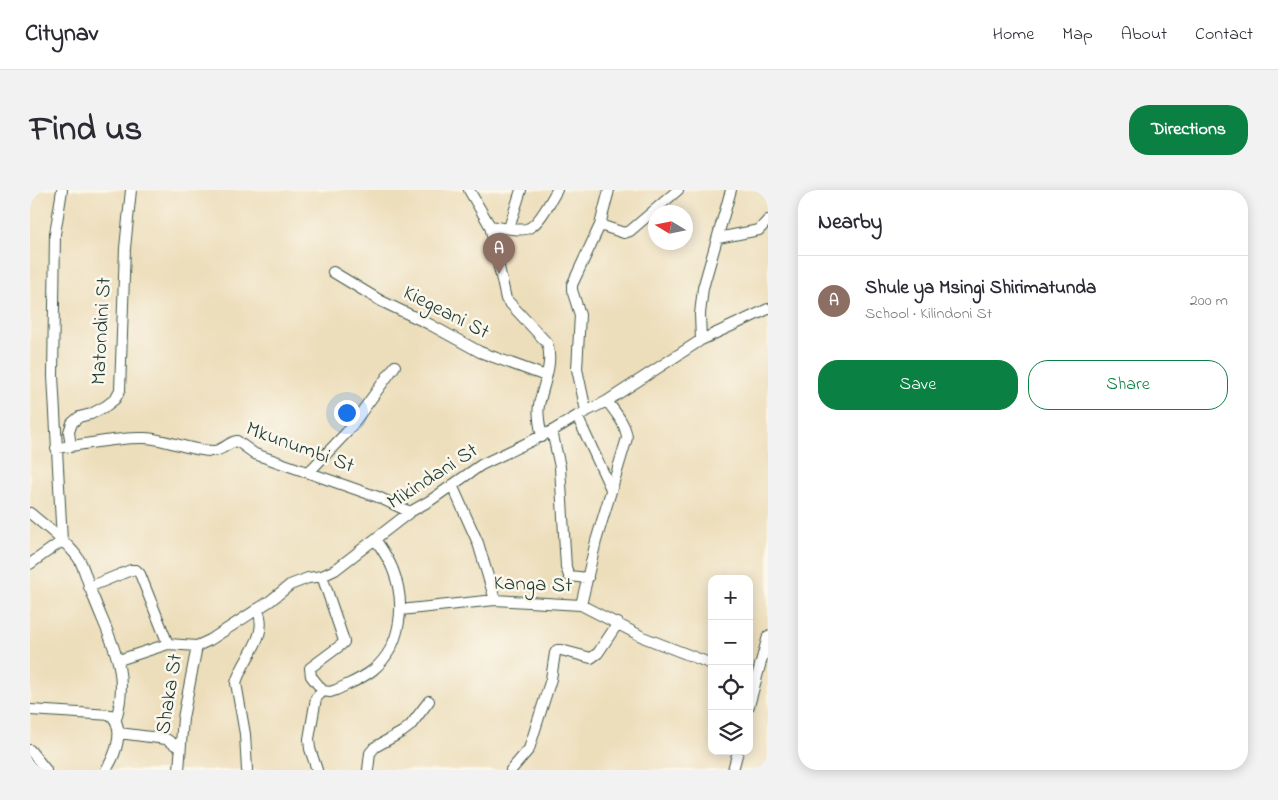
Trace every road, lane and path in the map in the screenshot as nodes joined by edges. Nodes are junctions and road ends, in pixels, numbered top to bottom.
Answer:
1 (62, 190) edge
2 (132, 190) edge
3 (469, 190) edge
4 (521, 190) edge
5 (557, 190) edge
6 (609, 190) edge
7 (678, 190) edge
8 (731, 190) edge
9 (768, 220) edge
10 (600, 225) junction
11 (490, 226) junction
12 (509, 228) junction
13 (718, 238) junction
14 (333, 272) dead end
15 (768, 309) edge
16 (701, 340) junction
17 (395, 366) dead end
18 (546, 376) junction
19 (607, 401) junction
20 (581, 413) junction
21 (552, 431) junction
22 (542, 437) junction
23 (71, 447) junction
24 (56, 448) junction
25 (309, 472) junction
26 (452, 485) junction
27 (611, 489) junction
28 (410, 512) junction
29 (30, 513) edge
30 (376, 539) junction
31 (62, 541) junction
32 (30, 564) edge
33 (322, 576) junction
34 (588, 578) junction
35 (89, 587) junction
36 (495, 600) junction
37 (581, 606) junction
38 (257, 609) junction
39 (400, 610) junction
40 (618, 623) junction
41 (768, 636) edge
42 (168, 644) junction
43 (197, 646) junction
44 (119, 660) junction
45 (708, 662) edge
46 (753, 679) edge
47 (323, 691) junction
48 (429, 701) dead end
49 (30, 710) edge
50 (116, 719) junction
51 (119, 732) junction
52 (180, 748) junction
53 (30, 750) edge
54 (737, 755) edge
55 (46, 770) edge
56 (106, 770) edge
57 (178, 770) edge
58 (247, 770) edge
59 (317, 770) edge
60 (368, 770) edge
61 (510, 770) edge
62 (733, 770) edge

1 - 24 street
2 - 23 street, Matondini St
3 - 11 street
4 - 12 street
5 - 12 street
6 - 10 street
7 - 10 street
8 - 13 street
9 - 13 street
10 - 20 street
11 - 12 street
11 - 18 street
13 - 16 street
14 - 18 street, Kiegeani St
15 - 16 street, Mikindani St
16 - 19 street, Mikindani St
17 - 25 street
18 - 22 street
19 - 20 street, Mikindani St
19 - 27 street
20 - 21 street, Mikindani St
20 - 27 street
21 - 22 street, Mikindani St
21 - 34 street
22 - 26 street, Mikindani St
23 - 24 street, Mkunumbi St
23 - 25 street, Mkunumbi St
24 - 31 street
25 - 28 street, Mkunumbi St
26 - 28 street, Mikindani St
26 - 36 street
27 - 34 street
28 - 30 street, Mikindani St
29 - 31 street
30 - 33 street, Mikindani St
30 - 39 street
31 - 32 street
31 - 35 street
33 - 38 street, Mikindani St
33 - 47 street
34 - 37 street
35 - 42 street
35 - 44 street
36 - 37 street, Kanga St
36 - 39 street, Kanga St
37 - 40 street, Kanga St
38 - 43 street, Mikindani St
38 - 58 street
39 - 47 street
40 - 45 street, Kanga St
40 - 61 street
41 - 46 street
42 - 43 street
42 - 44 street
43 - 52 street, Shaka St
44 - 50 street
47 - 59 street
48 - 60 street
49 - 50 street
50 - 51 street
51 - 52 street, Shaka St
51 - 56 street
52 - 57 street, Shaka St
53 - 55 street
54 - 62 street

